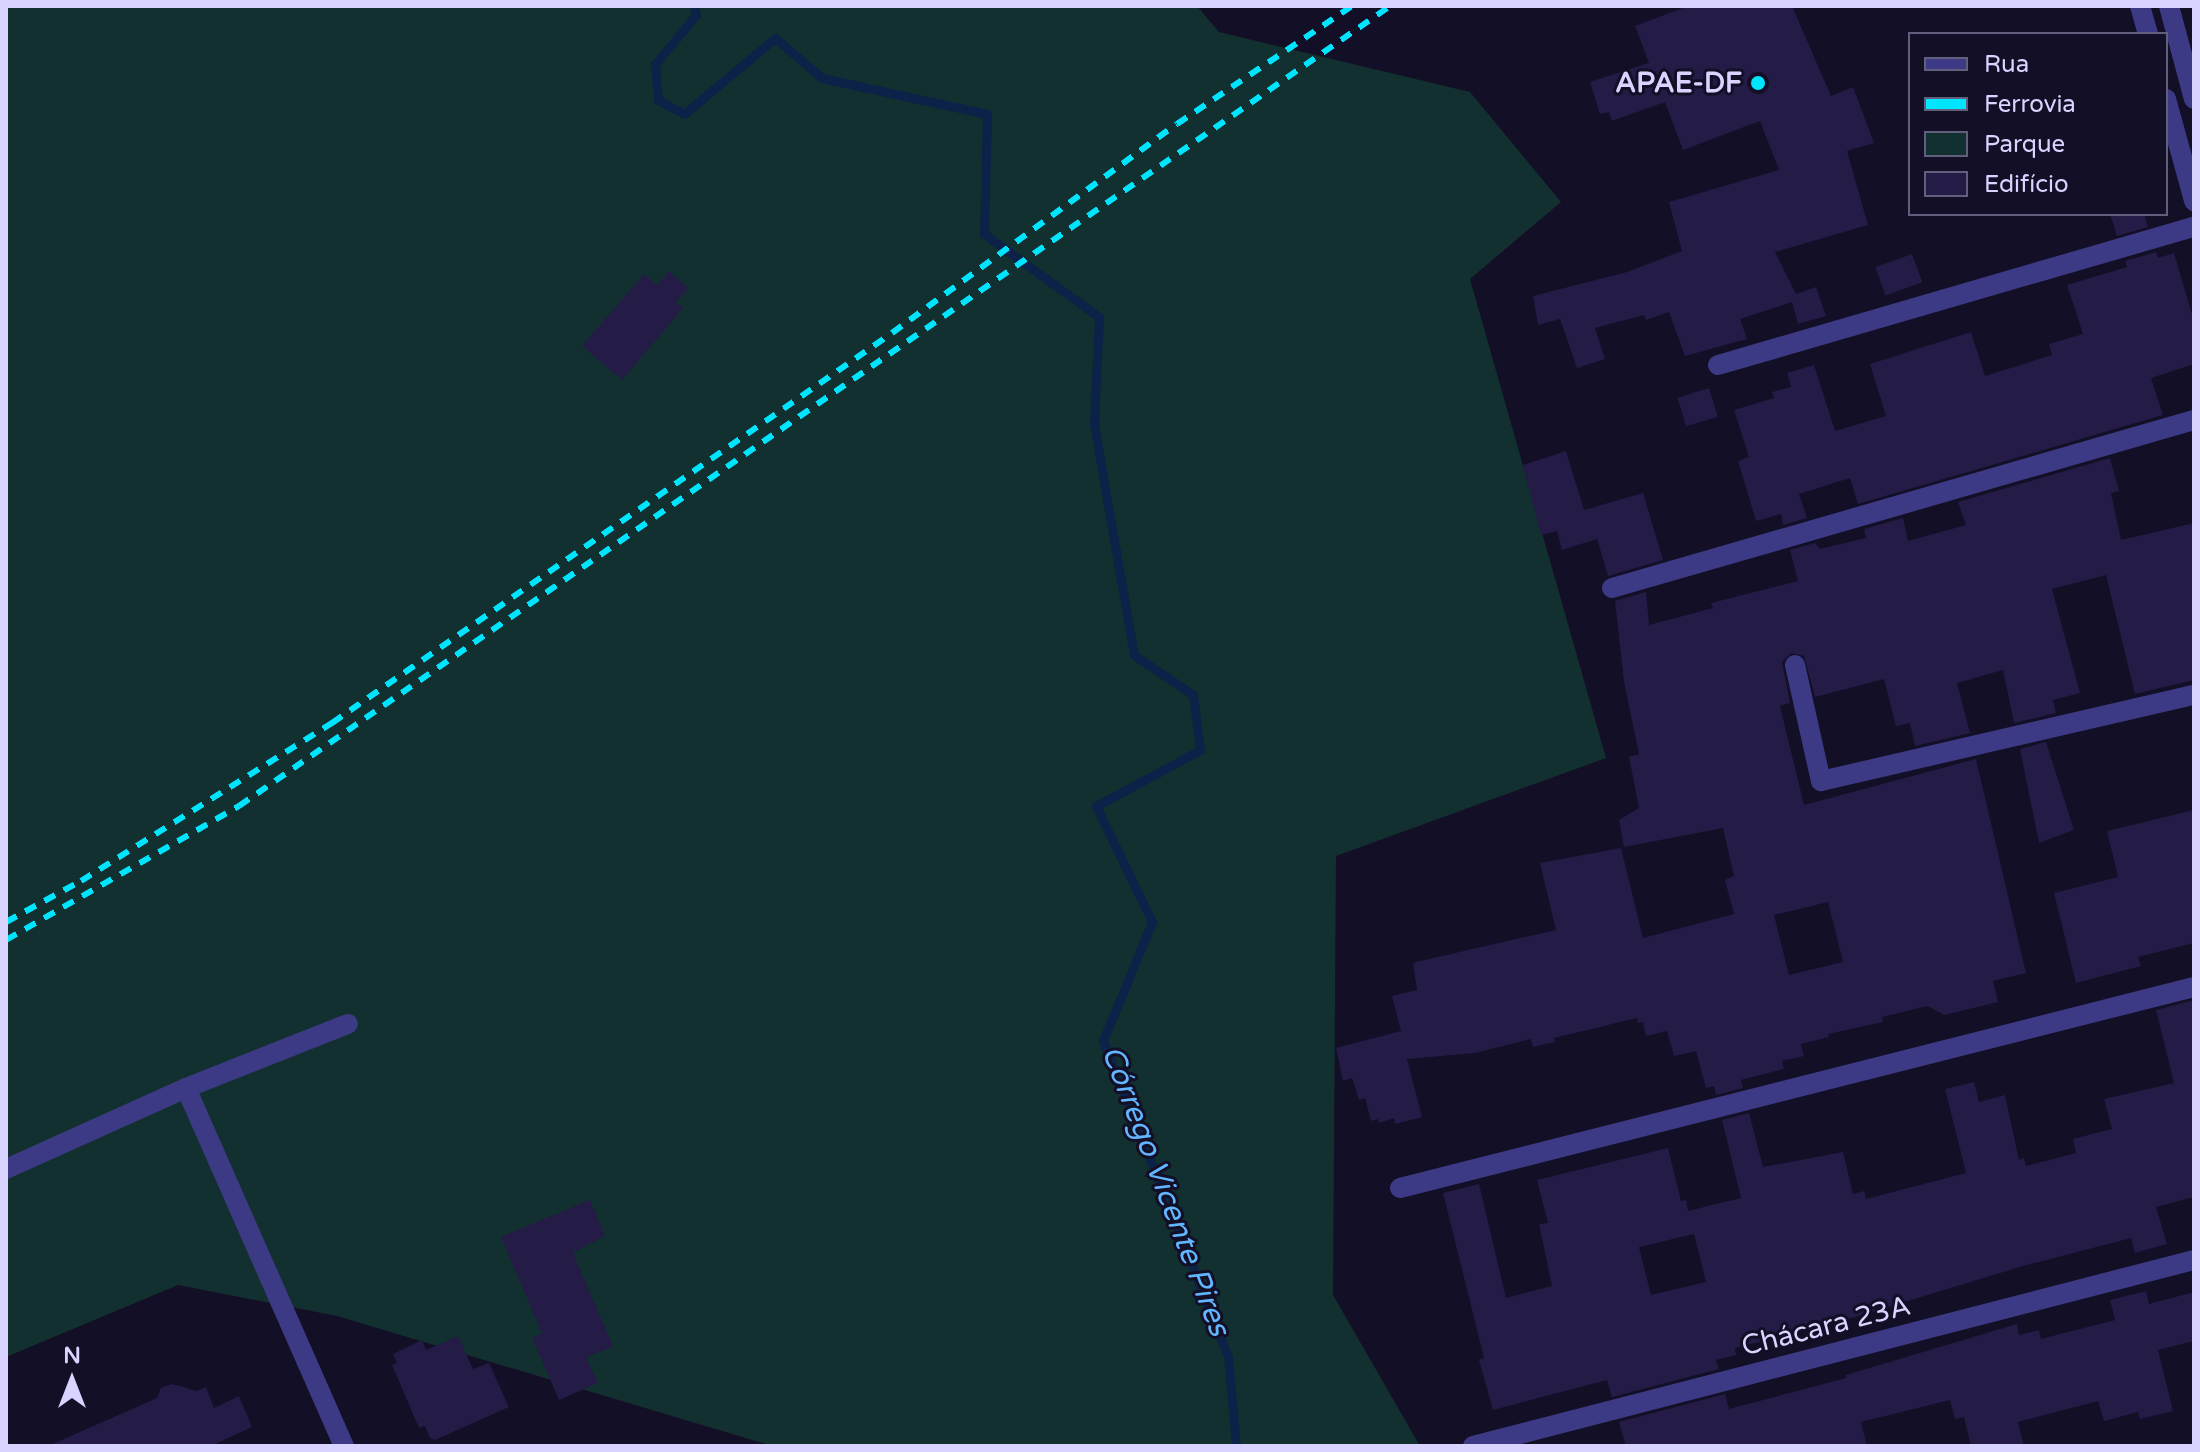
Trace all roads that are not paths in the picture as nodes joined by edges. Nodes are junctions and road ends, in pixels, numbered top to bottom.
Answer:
1 (2140, 6) edge
2 (2169, 6) edge
3 (2147, 32) edge
4 (2194, 99) edge
5 (2168, 106) edge
6 (2194, 201) edge
7 (2194, 227) edge
8 (1718, 365) dead end
9 (2194, 420) edge
10 (1612, 588) dead end
11 (1795, 665) dead end
12 (2194, 695) edge
13 (2194, 987) edge
14 (348, 1024) dead end
15 (186, 1088) junction
16 (6, 1169) edge
17 (1400, 1188) dead end
18 (2194, 1260) edge
19 (344, 1446) edge
20 (1473, 1446) edge

1 - 3 street
2 - 4 street
5 - 6 street
7 - 8 street
9 - 10 street
11 - 12 street
13 - 17 street
14 - 15 street
15 - 16 street
15 - 19 street
18 - 20 street, Chácara 23A

